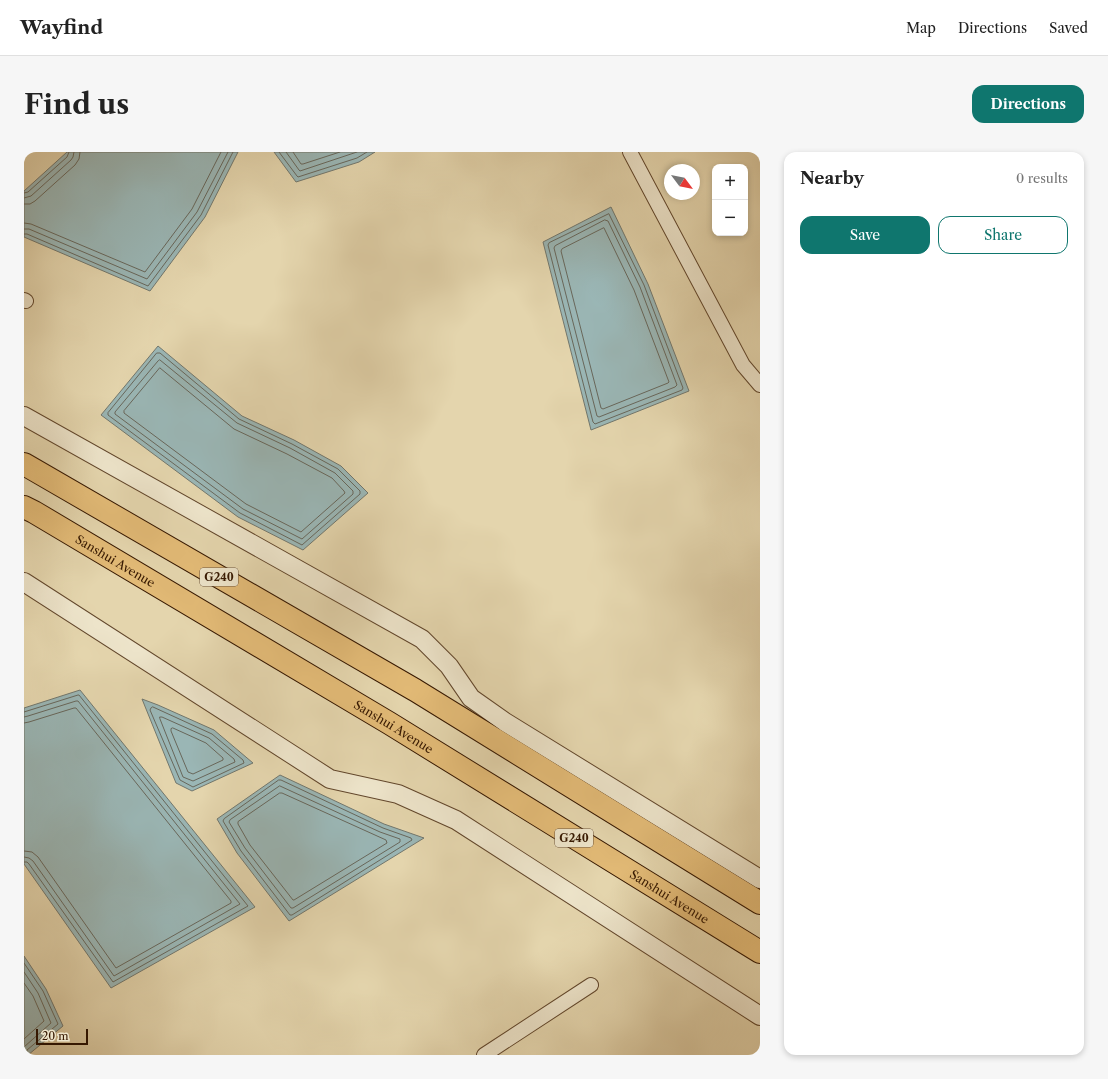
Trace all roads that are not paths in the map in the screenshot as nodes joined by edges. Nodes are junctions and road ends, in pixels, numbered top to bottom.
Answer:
1 (630, 152) edge
2 (760, 385) edge
3 (24, 416) edge
4 (24, 464) edge
5 (24, 507) edge
6 (24, 582) edge
7 (760, 879) edge
8 (760, 903) edge
9 (760, 952) edge
10 (591, 985) dead end
11 (760, 1016) edge
12 (484, 1055) edge

1 - 2 street
3 - 7 street
4 - 8 highway, G240
5 - 9 highway, Sanshui Avenue / G240
6 - 11 street
10 - 12 street

